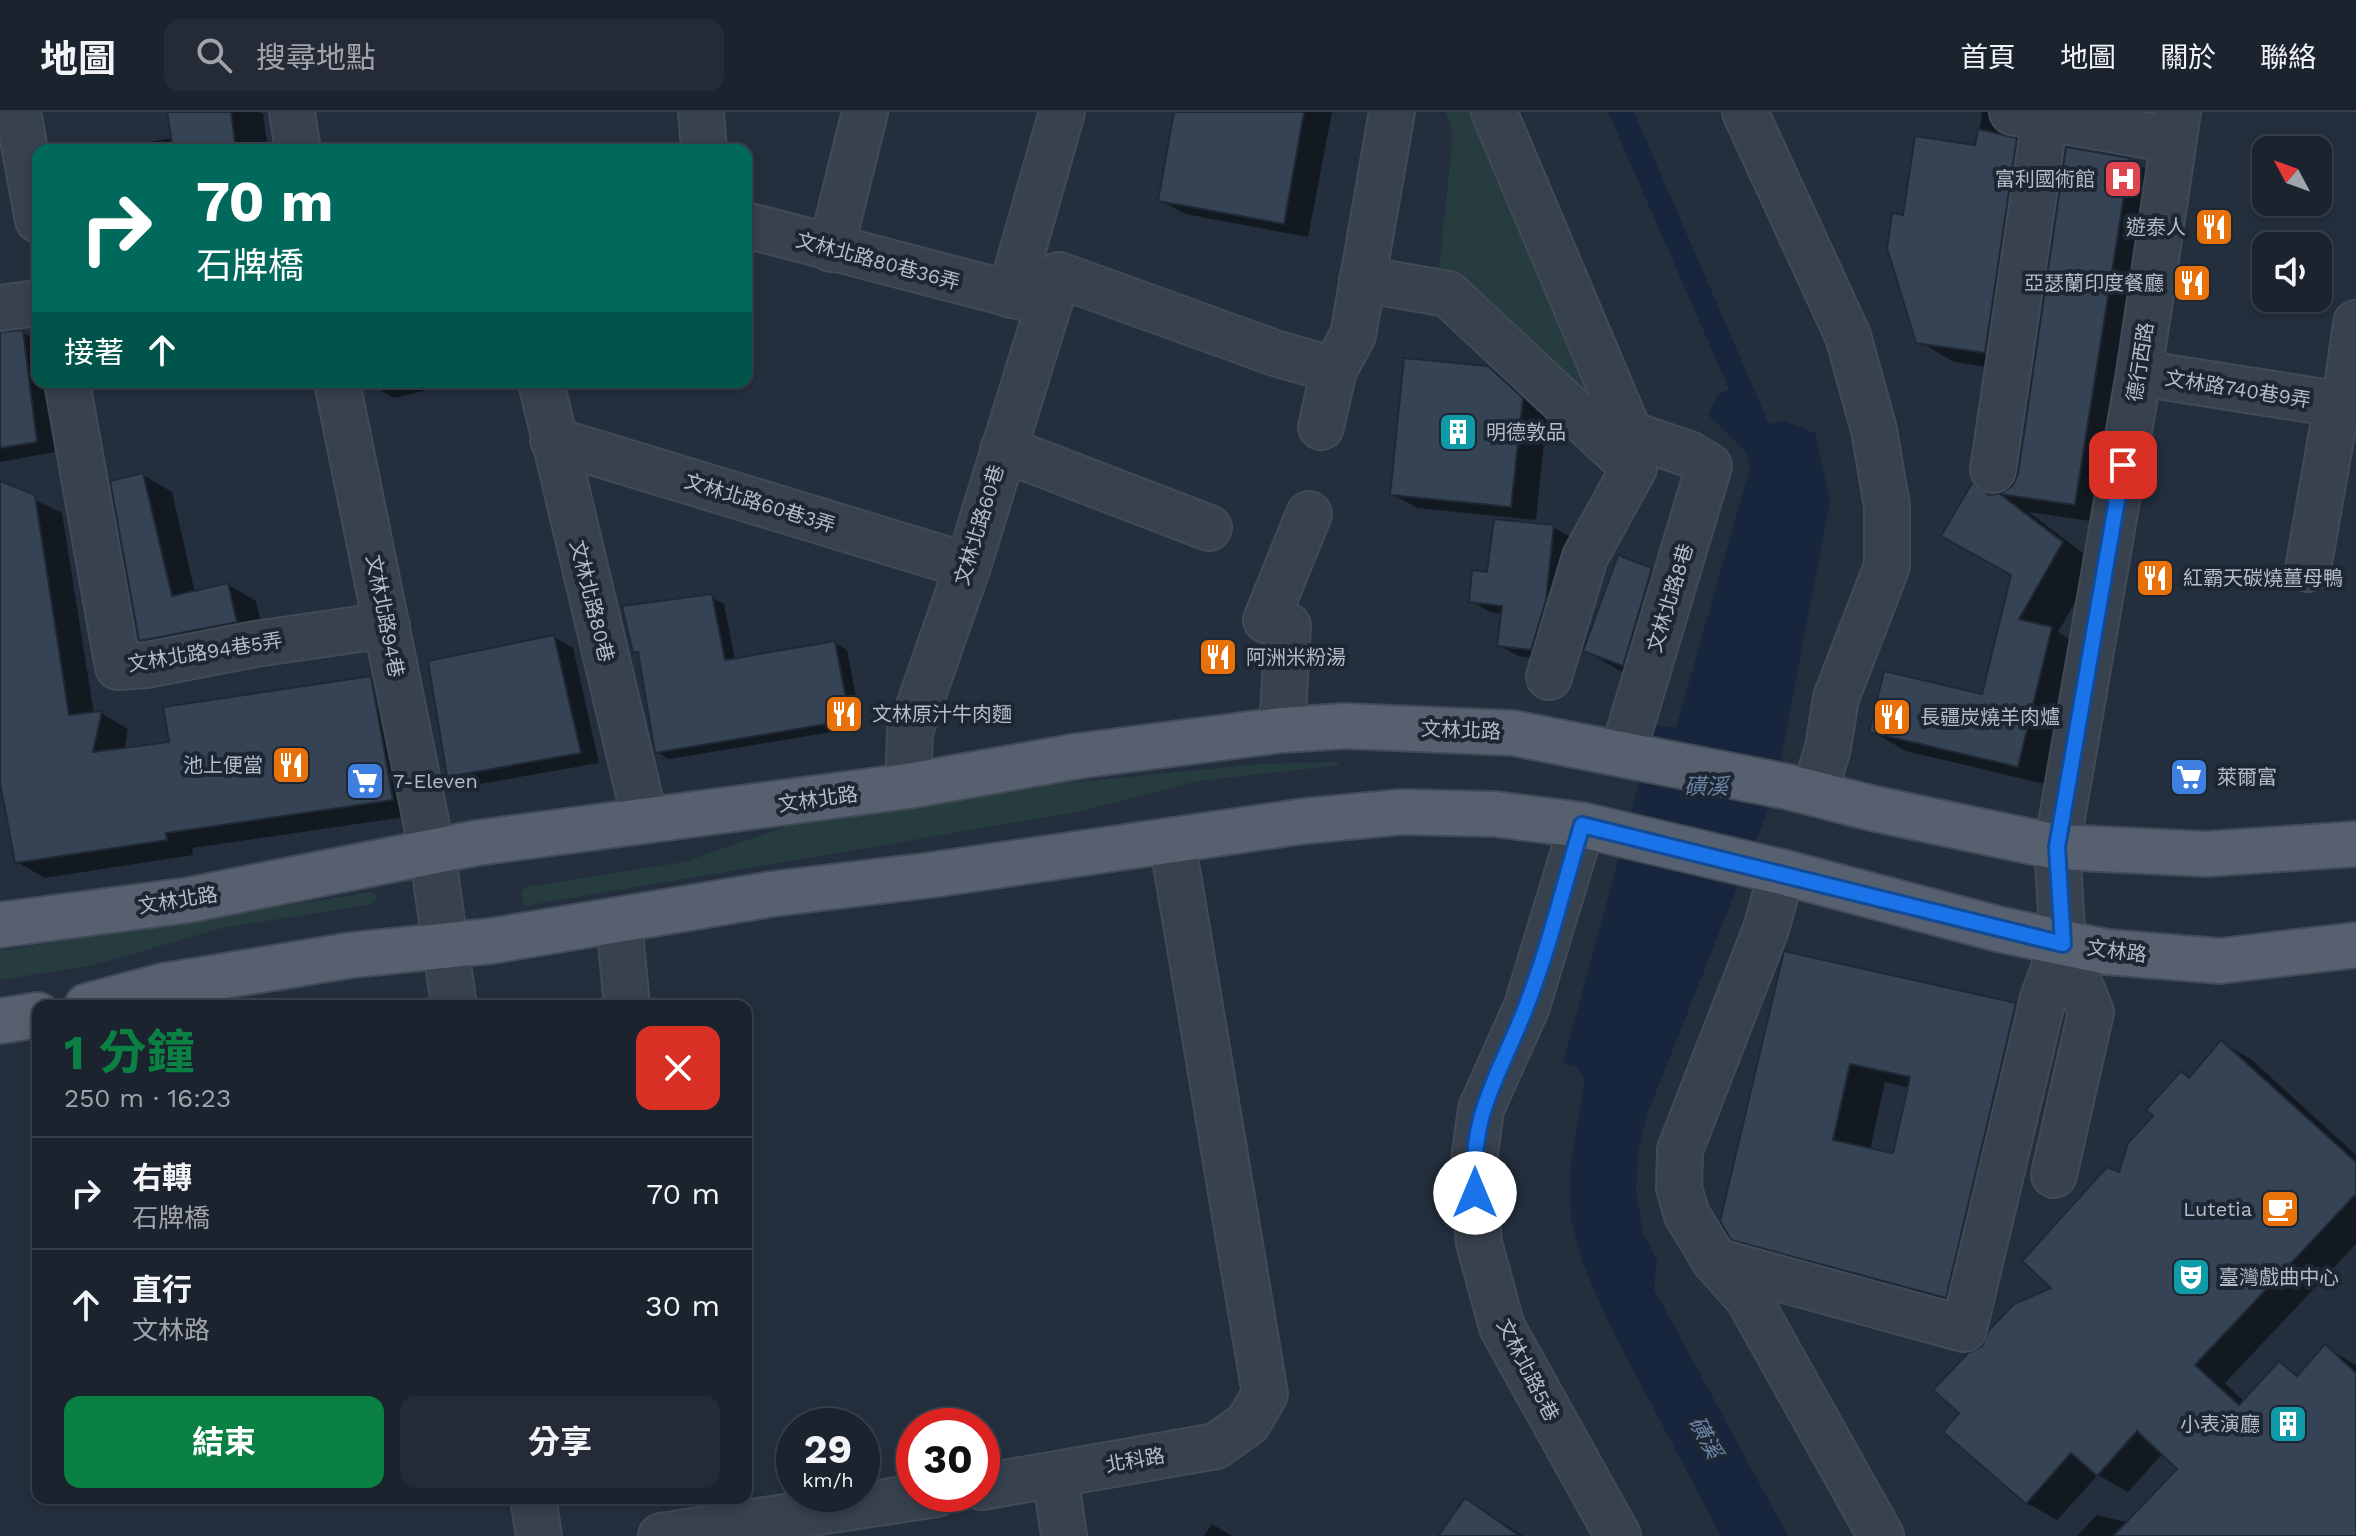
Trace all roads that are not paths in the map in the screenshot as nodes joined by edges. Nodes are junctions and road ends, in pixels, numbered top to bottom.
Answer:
1 (18, 112) edge
2 (292, 112) edge
3 (701, 112) edge
4 (865, 112) edge
5 (1062, 112) edge
6 (1392, 112) edge
7 (1494, 112) edge
8 (1745, 112) edge
9 (2029, 115) edge
10 (2175, 126) edge
11 (297, 144) edge
12 (704, 144) edge
13 (32, 188) edge
14 (752, 227) edge
15 (831, 249) junction
16 (1362, 279) junction
17 (1029, 300) junction
18 (32, 304) edge
19 (0, 308) edge
20 (2356, 323) edge
21 (1334, 370) junction
22 (2139, 373) junction
23 (68, 388) edge
24 (338, 388) edge
25 (542, 388) edge
26 (2346, 406) edge
27 (1321, 427) dead end
28 (553, 440) junction
29 (1003, 449) junction
30 (1993, 470) dead end
31 (1309, 514) dead end
32 (1209, 528) dead end
33 (968, 566) junction
34 (2308, 569) dead end
35 (387, 625) junction
36 (1549, 677) dead end
37 (1282, 730) junction
38 (1631, 755) junction
39 (908, 786) junction
40 (1801, 790) junction
41 (645, 820) junction
42 (1594, 828) junction
43 (1172, 840) junction
44 (2356, 844) edge
45 (2057, 847) junction
46 (432, 851) junction
47 (1762, 867) junction
48 (619, 922) junction
49 (0, 925) edge
50 (447, 942) junction
51 (2063, 944) junction
52 (2356, 945) edge
53 (110, 1000) edge
54 (453, 1000) edge
55 (626, 1000) edge
56 (32, 1016) edge
57 (0, 1021) edge
58 (2054, 1175) dead end
59 (1715, 1261) junction
60 (1055, 1475) junction
61 (1000, 1484) edge
62 (896, 1500) edge
63 (534, 1504) edge
64 (539, 1536) edge
65 (661, 1536) edge
66 (1064, 1536) edge
67 (1618, 1536) edge
68 (1881, 1536) edge

1 - 13 street
2 - 11 street
3 - 12 street
4 - 15 street
5 - 17 street, 文林北路60巷
6 - 16 street
7 - 38 street, 文林北路8巷
8 - 40 street
9 - 10 street
9 - 30 street
10 - 22 street, 德行西路
14 - 15 street, 文林北路80巷36弄
15 - 17 street, 文林北路80巷36弄
16 - 21 street
16 - 36 street
17 - 21 street
17 - 29 street, 文林北路60巷
18 - 19 street
20 - 26 street, 文林路740巷9弄
21 - 27 street
22 - 26 street, 文林路740巷9弄
22 - 45 street, 德行西路
23 - 35 street, 文林北路94巷5弄
24 - 35 street, 文林北路94巷
25 - 28 street, 文林北路80巷
26 - 34 street, 文林路740巷9弄
28 - 33 street, 文林北路60巷3弄
28 - 41 street, 文林北路80巷
29 - 32 street
29 - 33 street, 文林北路60巷
31 - 37 street
33 - 39 street, 文林北路60巷
35 - 46 street, 文林北路94巷
37 - 38 main road, 文林北路
37 - 39 main road, 文林北路
38 - 40 main road, 文林北路
39 - 41 main road, 文林北路
40 - 45 main road
41 - 46 main road, 文林北路
42 - 43 main road
42 - 47 main road, 文林路
42 - 67 street, 文林北路5巷
43 - 48 main road
43 - 60 street, 北科路
44 - 45 main road
45 - 51 street, 德行西路
46 - 49 main road, 文林北路
46 - 50 street, 文林北路94巷
47 - 51 main road, 文林路
47 - 59 street
48 - 50 main road
48 - 55 street
50 - 53 main road
50 - 54 street, 文林北路94巷
51 - 52 main road, 文林路
51 - 58 street
51 - 59 street
56 - 57 main road
59 - 68 street
60 - 61 street, 北科路
60 - 66 street
62 - 65 street
63 - 64 street

